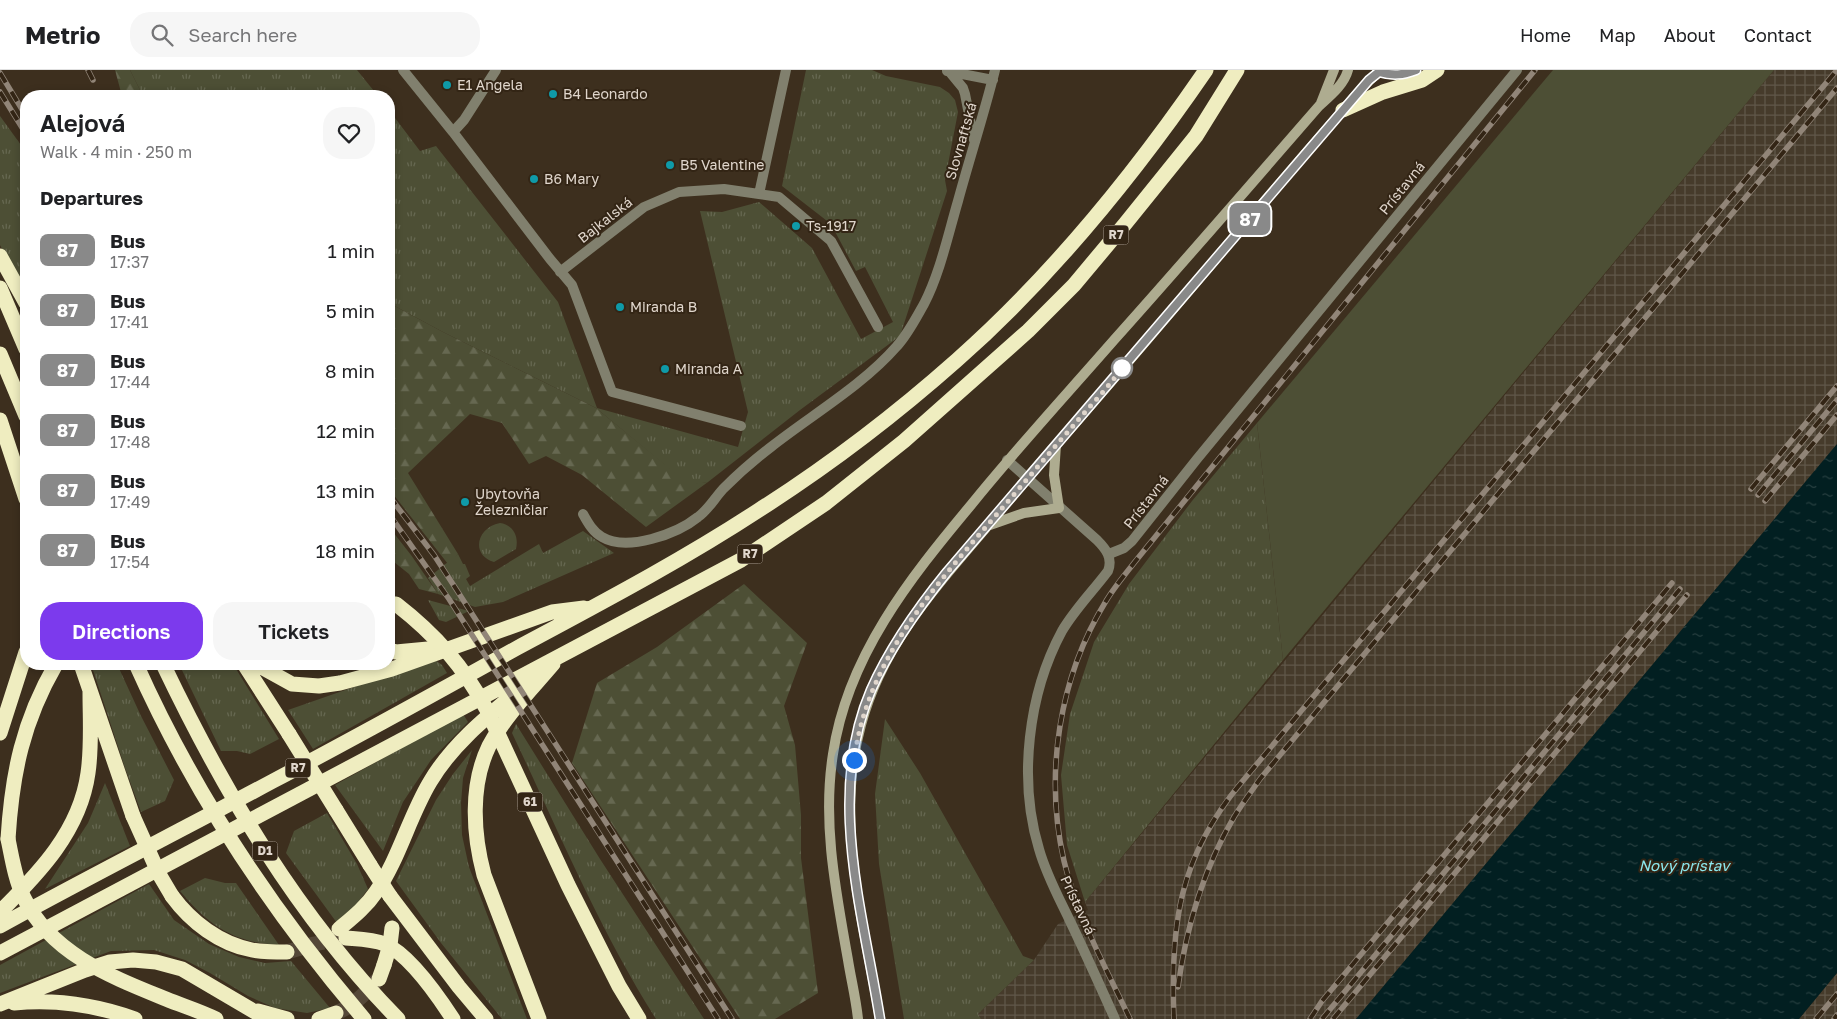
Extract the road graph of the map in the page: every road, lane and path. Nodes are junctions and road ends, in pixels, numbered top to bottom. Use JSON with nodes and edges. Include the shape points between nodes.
{"nodes":[{"id":1,"x":403,"y":70,"type":"edge"},
{"id":2,"x":496,"y":70,"type":"edge"},
{"id":3,"x":786,"y":70,"type":"edge"},
{"id":4,"x":948,"y":70,"type":"edge"},
{"id":5,"x":1206,"y":70,"type":"edge"},
{"id":6,"x":1237,"y":70,"type":"edge"},
{"id":7,"x":1334,"y":70,"type":"edge"},
{"id":8,"x":1348,"y":70,"type":"edge"},
{"id":9,"x":1379,"y":70,"type":"edge"},
{"id":10,"x":1416,"y":70,"type":"edge"},
{"id":11,"x":1437,"y":70,"type":"edge"},
{"id":12,"x":1517,"y":70,"type":"edge"},
{"id":13,"x":994,"y":75,"type":"edge"},
{"id":14,"x":1319,"y":106,"type":"junction"},
{"id":15,"x":1343,"y":110,"type":"junction"},
{"id":16,"x":454,"y":132,"type":"junction"},
{"id":17,"x":975,"y":144,"type":"junction"},
{"id":18,"x":759,"y":194,"type":"junction"},
{"id":19,"x":0,"y":256,"type":"edge"},
{"id":20,"x":560,"y":272,"type":"junction"},
{"id":21,"x":0,"y":288,"type":"edge"},
{"id":22,"x":20,"y":292,"type":"edge"},
{"id":23,"x":878,"y":327,"type":"dead end"},
{"id":24,"x":20,"y":335,"type":"edge"},
{"id":25,"x":0,"y":354,"type":"edge"},
{"id":26,"x":20,"y":402,"type":"edge"},
{"id":27,"x":0,"y":420,"type":"edge"},
{"id":28,"x":740,"y":426,"type":"dead end"},
{"id":29,"x":1056,"y":444,"type":"junction"},
{"id":30,"x":1007,"y":460,"type":"junction"},
{"id":31,"x":1026,"y":478,"type":"junction"},
{"id":32,"x":20,"y":481,"type":"edge"},
{"id":33,"x":1060,"y":508,"type":"junction"},
{"id":34,"x":583,"y":514,"type":"dead end"},
{"id":35,"x":986,"y":526,"type":"junction"},
{"id":36,"x":1109,"y":554,"type":"junction"},
{"id":37,"x":395,"y":604,"type":"edge"},
{"id":38,"x":593,"y":607,"type":"junction"},
{"id":39,"x":450,"y":647,"type":"junction"},
{"id":40,"x":395,"y":652,"type":"edge"},
{"id":41,"x":559,"y":657,"type":"junction"},
{"id":42,"x":395,"y":667,"type":"edge"},
{"id":43,"x":20,"y":670,"type":"edge"},
{"id":44,"x":52,"y":670,"type":"edge"},
{"id":45,"x":83,"y":670,"type":"edge"},
{"id":46,"x":139,"y":670,"type":"edge"},
{"id":47,"x":166,"y":670,"type":"edge"},
{"id":48,"x":248,"y":670,"type":"edge"},
{"id":49,"x":267,"y":670,"type":"edge"},
{"id":50,"x":385,"y":670,"type":"edge"},
{"id":51,"x":90,"y":692,"type":"junction"},
{"id":52,"x":0,"y":733,"type":"edge"},
{"id":53,"x":390,"y":896,"type":"junction"},
{"id":54,"x":0,"y":912,"type":"edge"},
{"id":55,"x":0,"y":926,"type":"edge"},
{"id":56,"x":287,"y":952,"type":"tunnel mouth"},
{"id":57,"x":0,"y":953,"type":"edge"},
{"id":58,"x":382,"y":972,"type":"tunnel mouth"},
{"id":59,"x":0,"y":1004,"type":"edge"},
{"id":60,"x":254,"y":1010,"type":"junction"},
{"id":61,"x":336,"y":1013,"type":"tunnel mouth"},
{"id":62,"x":135,"y":1019,"type":"edge"},
{"id":63,"x":216,"y":1019,"type":"edge"},
{"id":64,"x":268,"y":1019,"type":"edge"},
{"id":65,"x":287,"y":1019,"type":"edge"},
{"id":66,"x":319,"y":1019,"type":"edge"},
{"id":67,"x":364,"y":1019,"type":"edge"},
{"id":68,"x":398,"y":1019,"type":"edge"},
{"id":69,"x":452,"y":1019,"type":"edge"},
{"id":70,"x":486,"y":1019,"type":"edge"},
{"id":71,"x":539,"y":1019,"type":"edge"},
{"id":72,"x":639,"y":1019,"type":"edge"},
{"id":73,"x":858,"y":1019,"type":"edge"},
{"id":74,"x":880,"y":1019,"type":"edge"},
{"id":75,"x":1115,"y":1019,"type":"edge"}],
"edges":[{"from":1,"to":16,"type":"street"},
{"from":2,"to":16,"type":"street"},
{"from":3,"to":18,"type":"street"},
{"from":4,"to":13,"type":"street"},
{"from":4,"to":17,"type":"street","via":[[966,94]]},
{"from":5,"to":38,"type":"highway","number":"R7","via":[[1101,211],[1053,266],[956,361],[824,466],[760,510]]},
{"from":6,"to":41,"type":"highway","number":"R7","via":[[1196,136],[1074,285],[904,441],[826,503],[741,560]]},
{"from":7,"to":14,"type":"main road"},
{"from":8,"to":14,"type":"main road","via":[[1336,91]]},
{"from":9,"to":10,"type":"main road","via":[[1391,75]]},
{"from":9,"to":15,"type":"main road"},
{"from":11,"to":15,"type":"highway","via":[[1422,80],[1383,92]]},
{"from":12,"to":36,"type":"street","name":"Prístavná","via":[[1132,541]]},
{"from":13,"to":17,"type":"street","name":"Slovnaftská"},
{"from":14,"to":30,"type":"main road"},
{"from":15,"to":29,"type":"main road"},
{"from":16,"to":20,"type":"street"},
{"from":17,"to":34,"type":"street","name":"Slovnaftská","via":[[934,280],[898,345],[880,363],[770,447],[698,518],[678,530],[639,541],[618,542],[596,533]]},
{"from":18,"to":20,"type":"street","name":"Bajkalská","via":[[724,189],[679,192],[644,207]]},
{"from":18,"to":23,"type":"street","name":"Bajkalská","via":[[779,197],[831,241]]},
{"from":19,"to":22,"type":"highway"},
{"from":20,"to":28,"type":"street","via":[[572,286],[612,392]]},
{"from":21,"to":24,"type":"highway"},
{"from":25,"to":26,"type":"highway"},
{"from":27,"to":32,"type":"highway"},
{"from":29,"to":31,"type":"main road"},
{"from":29,"to":33,"type":"main road","via":[[1054,475]]},
{"from":30,"to":31,"type":"street"},
{"from":30,"to":73,"type":"main road","via":[[931,553],[889,613],[867,649],[842,710],[830,771],[829,828]]},
{"from":31,"to":33,"type":"street"},
{"from":31,"to":35,"type":"main road"},
{"from":33,"to":35,"type":"main road","via":[[1024,513]]},
{"from":33,"to":36,"type":"street"},
{"from":35,"to":74,"type":"main road","via":[[927,596],[894,644],[871,692],[858,734],[850,801],[851,846]]},
{"from":36,"to":75,"type":"street","name":"Prístavná","via":[[1108,570],[1084,598],[1050,656],[1033,716],[1028,764],[1034,826],[1044,863]]},
{"from":37,"to":72,"type":"highway","number":"61","bridge":true,"via":[[444,647],[474,686],[594,937]]},
{"from":38,"to":39,"type":"highway","via":[[552,612]]},
{"from":38,"to":55,"type":"highway","number":"R7"},
{"from":39,"to":40,"type":"highway"},
{"from":39,"to":42,"type":"highway"},
{"from":41,"to":57,"type":"highway","number":"R7"},
{"from":41,"to":69,"type":"highway","via":[[494,711],[445,759],[418,804],[376,891],[342,934],[386,944],[396,951],[413,967]]},
{"from":41,"to":71,"type":"highway","via":[[490,745],[477,788],[476,838],[481,866]]},
{"from":43,"to":52,"type":"highway"},
{"from":44,"to":63,"type":"highway","bridge":true,"via":[[30,719],[10,800],[8,839],[24,898],[56,940],[99,971]]},
{"from":45,"to":51,"type":"highway"},
{"from":46,"to":67,"type":"highway","number":"D1","bridge":true,"via":[[187,766],[249,870],[326,975]]},
{"from":47,"to":68,"type":"highway","number":"D1","bridge":true,"via":[[207,754],[271,860],[345,960]]},
{"from":48,"to":53,"type":"highway","bridge":true},
{"from":49,"to":50,"type":"highway","via":[[292,684],[319,686]]},
{"from":51,"to":54,"type":"highway","via":[[91,748],[82,800],[58,847],[33,879]]},
{"from":51,"to":56,"type":"highway","bridge":true,"via":[[133,816],[172,896],[187,914],[217,937],[251,950]]},
{"from":53,"to":58,"type":"highway","bridge":true,"via":[[392,928]]},
{"from":53,"to":70,"type":"highway"},
{"from":59,"to":60,"type":"highway","via":[[85,970],[110,962],[134,960],[182,969]]},
{"from":59,"to":62,"type":"highway","via":[[30,1001],[79,1004]]},
{"from":60,"to":64,"type":"highway"},
{"from":60,"to":65,"type":"highway"},
{"from":61,"to":66,"type":"highway"}]}
